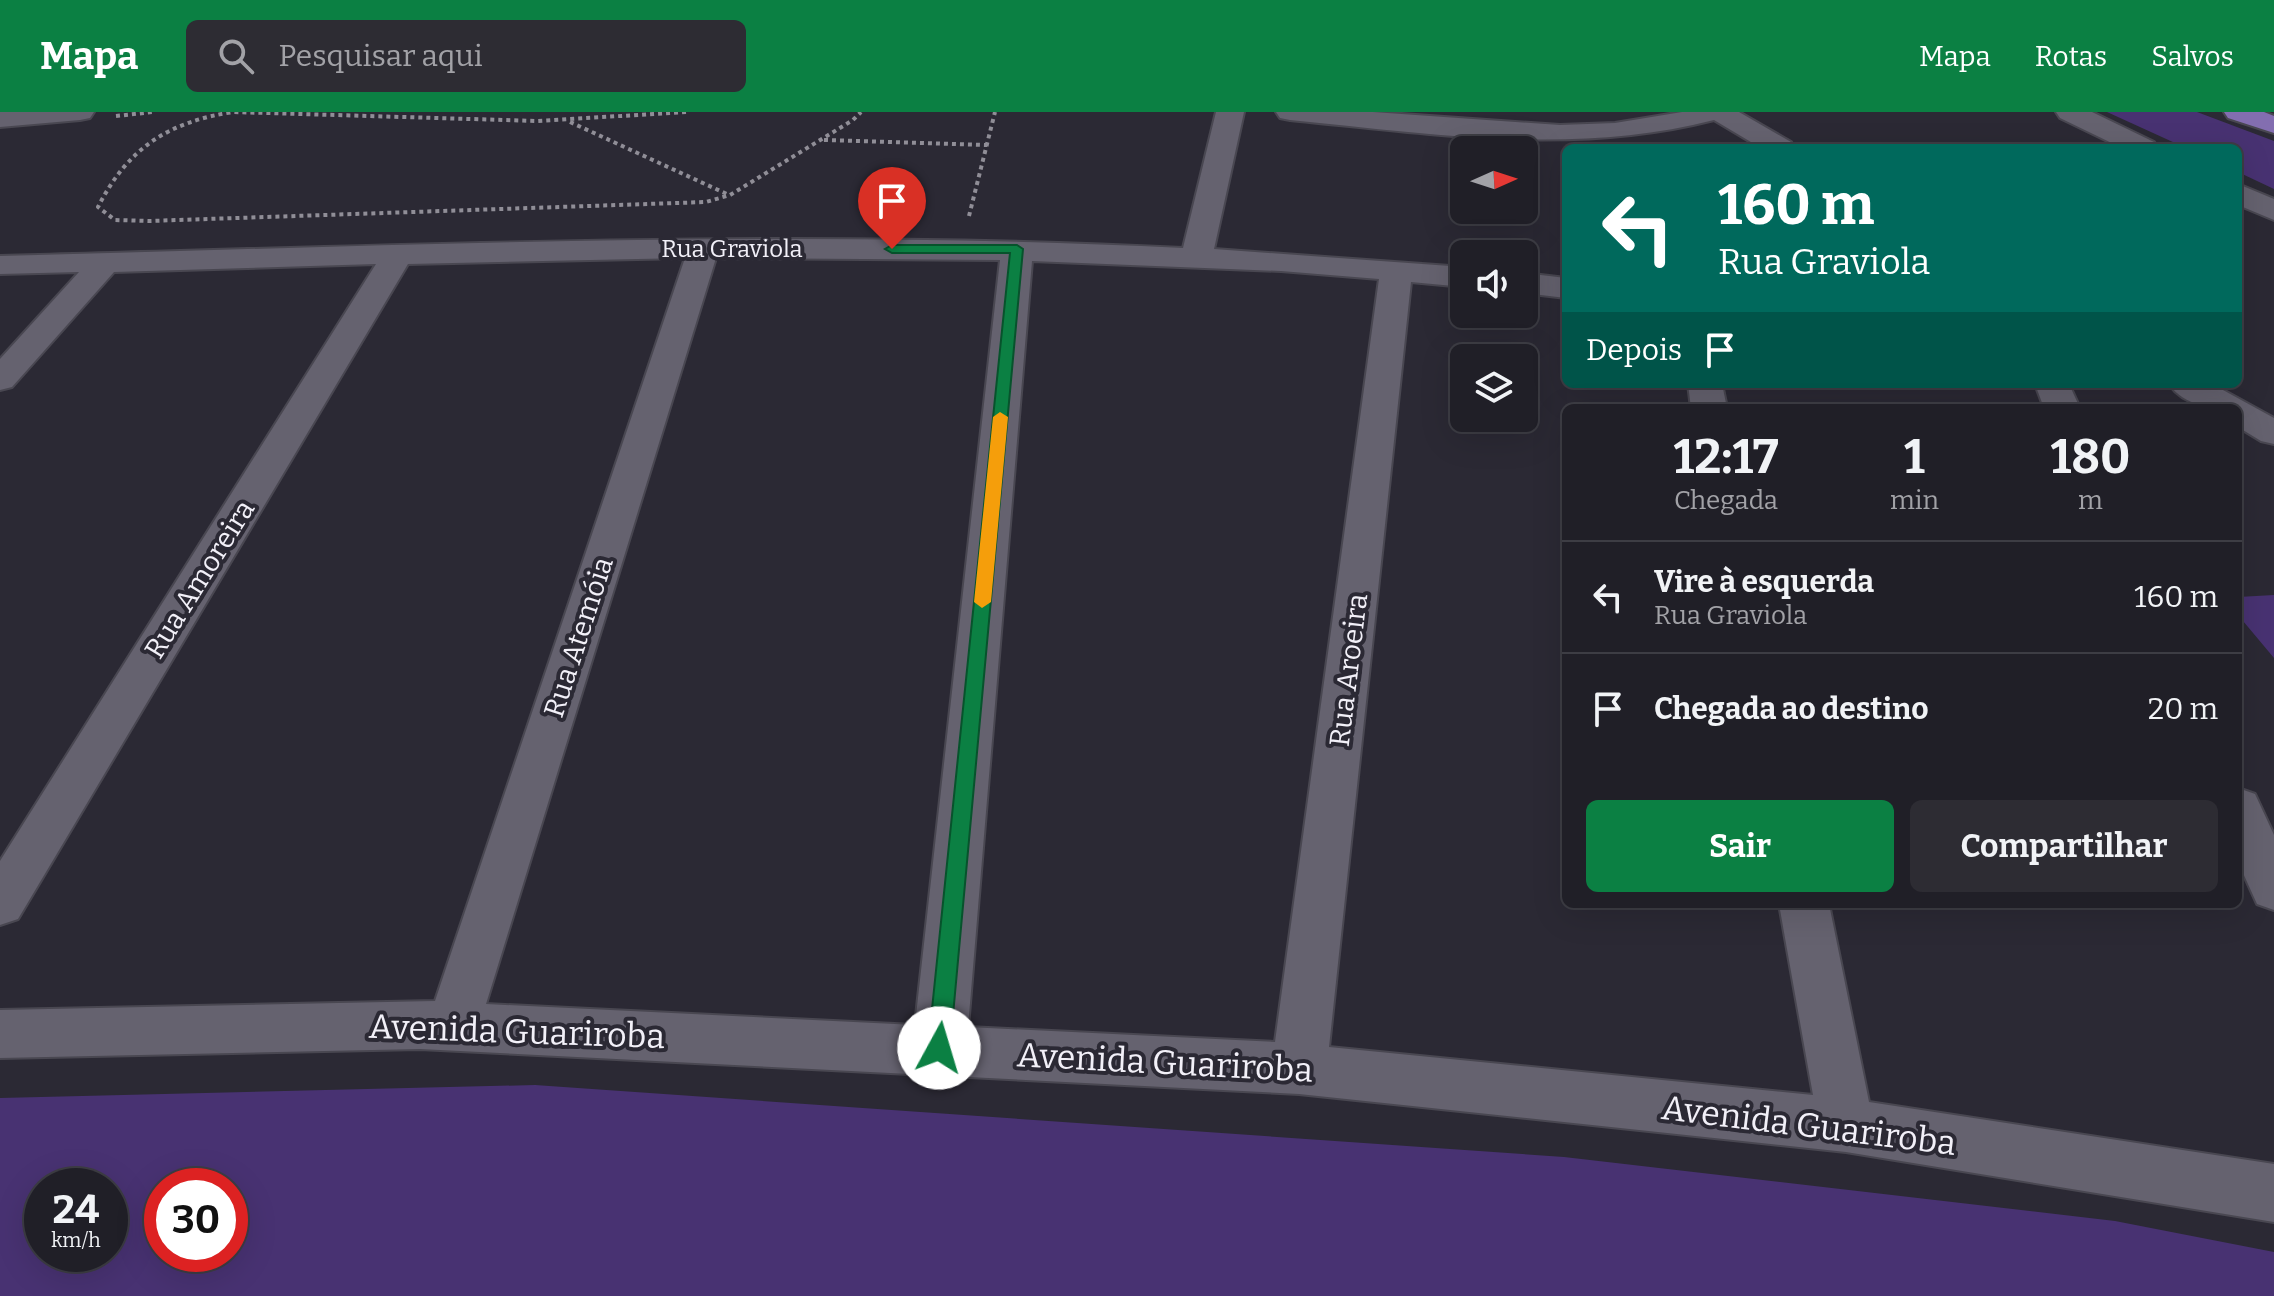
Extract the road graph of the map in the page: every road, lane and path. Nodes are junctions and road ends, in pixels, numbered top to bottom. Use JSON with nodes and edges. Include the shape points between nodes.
{"nodes":[{"id":1,"x":80,"y":112,"type":"edge"},
{"id":2,"x":224,"y":112,"type":"edge"},
{"id":3,"x":686,"y":112,"type":"edge"},
{"id":4,"x":861,"y":112,"type":"edge"},
{"id":5,"x":1230,"y":112,"type":"edge"},
{"id":6,"x":1290,"y":112,"type":"edge"},
{"id":7,"x":1717,"y":112,"type":"edge"},
{"id":8,"x":2070,"y":112,"type":"edge"},
{"id":9,"x":2238,"y":112,"type":"edge"},
{"id":10,"x":207,"y":115,"type":"junction"},
{"id":11,"x":0,"y":119,"type":"edge"},
{"id":12,"x":566,"y":120,"type":"junction"},
{"id":13,"x":2274,"y":125,"type":"edge"},
{"id":14,"x":821,"y":140,"type":"junction"},
{"id":15,"x":1774,"y":144,"type":"edge"},
{"id":16,"x":2136,"y":144,"type":"edge"},
{"id":17,"x":987,"y":145,"type":"dead end"},
{"id":18,"x":730,"y":195,"type":"junction"},
{"id":19,"x":2242,"y":195,"type":"edge"},
{"id":20,"x":2274,"y":211,"type":"edge"},
{"id":21,"x":704,"y":248,"type":"junction"},
{"id":22,"x":1017,"y":249,"type":"junction"},
{"id":23,"x":398,"y":255,"type":"junction"},
{"id":24,"x":1197,"y":255,"type":"junction"},
{"id":25,"x":105,"y":263,"type":"junction"},
{"id":26,"x":0,"y":265,"type":"edge"},
{"id":27,"x":1396,"y":270,"type":"junction"},
{"id":28,"x":1450,"y":276,"type":"edge"},
{"id":29,"x":1538,"y":285,"type":"edge"},
{"id":30,"x":1562,"y":288,"type":"edge"},
{"id":31,"x":0,"y":380,"type":"edge"},
{"id":32,"x":2242,"y":415,"type":"edge"},
{"id":33,"x":2274,"y":433,"type":"edge"},
{"id":34,"x":2242,"y":816,"type":"edge"},
{"id":35,"x":2274,"y":889,"type":"edge"},
{"id":36,"x":0,"y":904,"type":"edge"},
{"id":37,"x":1805,"y":908,"type":"edge"},
{"id":38,"x":453,"y":1026,"type":"junction"},
{"id":39,"x":0,"y":1034,"type":"edge"},
{"id":40,"x":939,"y":1048,"type":"junction"},
{"id":41,"x":1299,"y":1069,"type":"junction"},
{"id":42,"x":1846,"y":1125,"type":"junction"},
{"id":43,"x":2274,"y":1193,"type":"edge"}],
"edges":[{"from":1,"to":11,"type":"street"},
{"from":2,"to":10,"type":"path"},
{"from":3,"to":12,"type":"path"},
{"from":4,"to":14,"type":"path"},
{"from":5,"to":24,"type":"street"},
{"from":6,"to":7,"type":"street","via":[[1577,133],[1638,129]]},
{"from":7,"to":15,"type":"street"},
{"from":8,"to":16,"type":"street"},
{"from":9,"to":13,"type":"main road"},
{"from":10,"to":12,"type":"path"},
{"from":10,"to":18,"type":"path","via":[[159,133],[115,176],[98,207],[115,220],[149,221],[706,202]]},
{"from":12,"to":18,"type":"path"},
{"from":14,"to":17,"type":"path"},
{"from":14,"to":18,"type":"path"},
{"from":19,"to":20,"type":"street"},
{"from":21,"to":22,"type":"street","name":"Rua Graviola"},
{"from":21,"to":23,"type":"street","name":"Rua Graviola"},
{"from":21,"to":38,"type":"street","name":"Rua Atemóia"},
{"from":22,"to":24,"type":"street","name":"Rua Graviola"},
{"from":22,"to":40,"type":"street"},
{"from":23,"to":25,"type":"street","name":"Rua Graviola"},
{"from":23,"to":36,"type":"street","name":"Rua Amoreira"},
{"from":24,"to":27,"type":"street","name":"Rua Graviola"},
{"from":25,"to":26,"type":"street","name":"Rua Graviola"},
{"from":25,"to":31,"type":"street"},
{"from":27,"to":28,"type":"street","name":"Rua Graviola"},
{"from":27,"to":41,"type":"street","name":"Rua Aroeira"},
{"from":29,"to":30,"type":"street"},
{"from":32,"to":33,"type":"street"},
{"from":34,"to":35,"type":"street"},
{"from":37,"to":42,"type":"street"},
{"from":38,"to":39,"type":"street","name":"Avenida Guariroba"},
{"from":38,"to":40,"type":"street","name":"Avenida Guariroba"},
{"from":40,"to":41,"type":"street","name":"Avenida Guariroba"},
{"from":41,"to":42,"type":"street","name":"Avenida Guariroba"},
{"from":42,"to":43,"type":"street","name":"Avenida Guariroba"}]}
